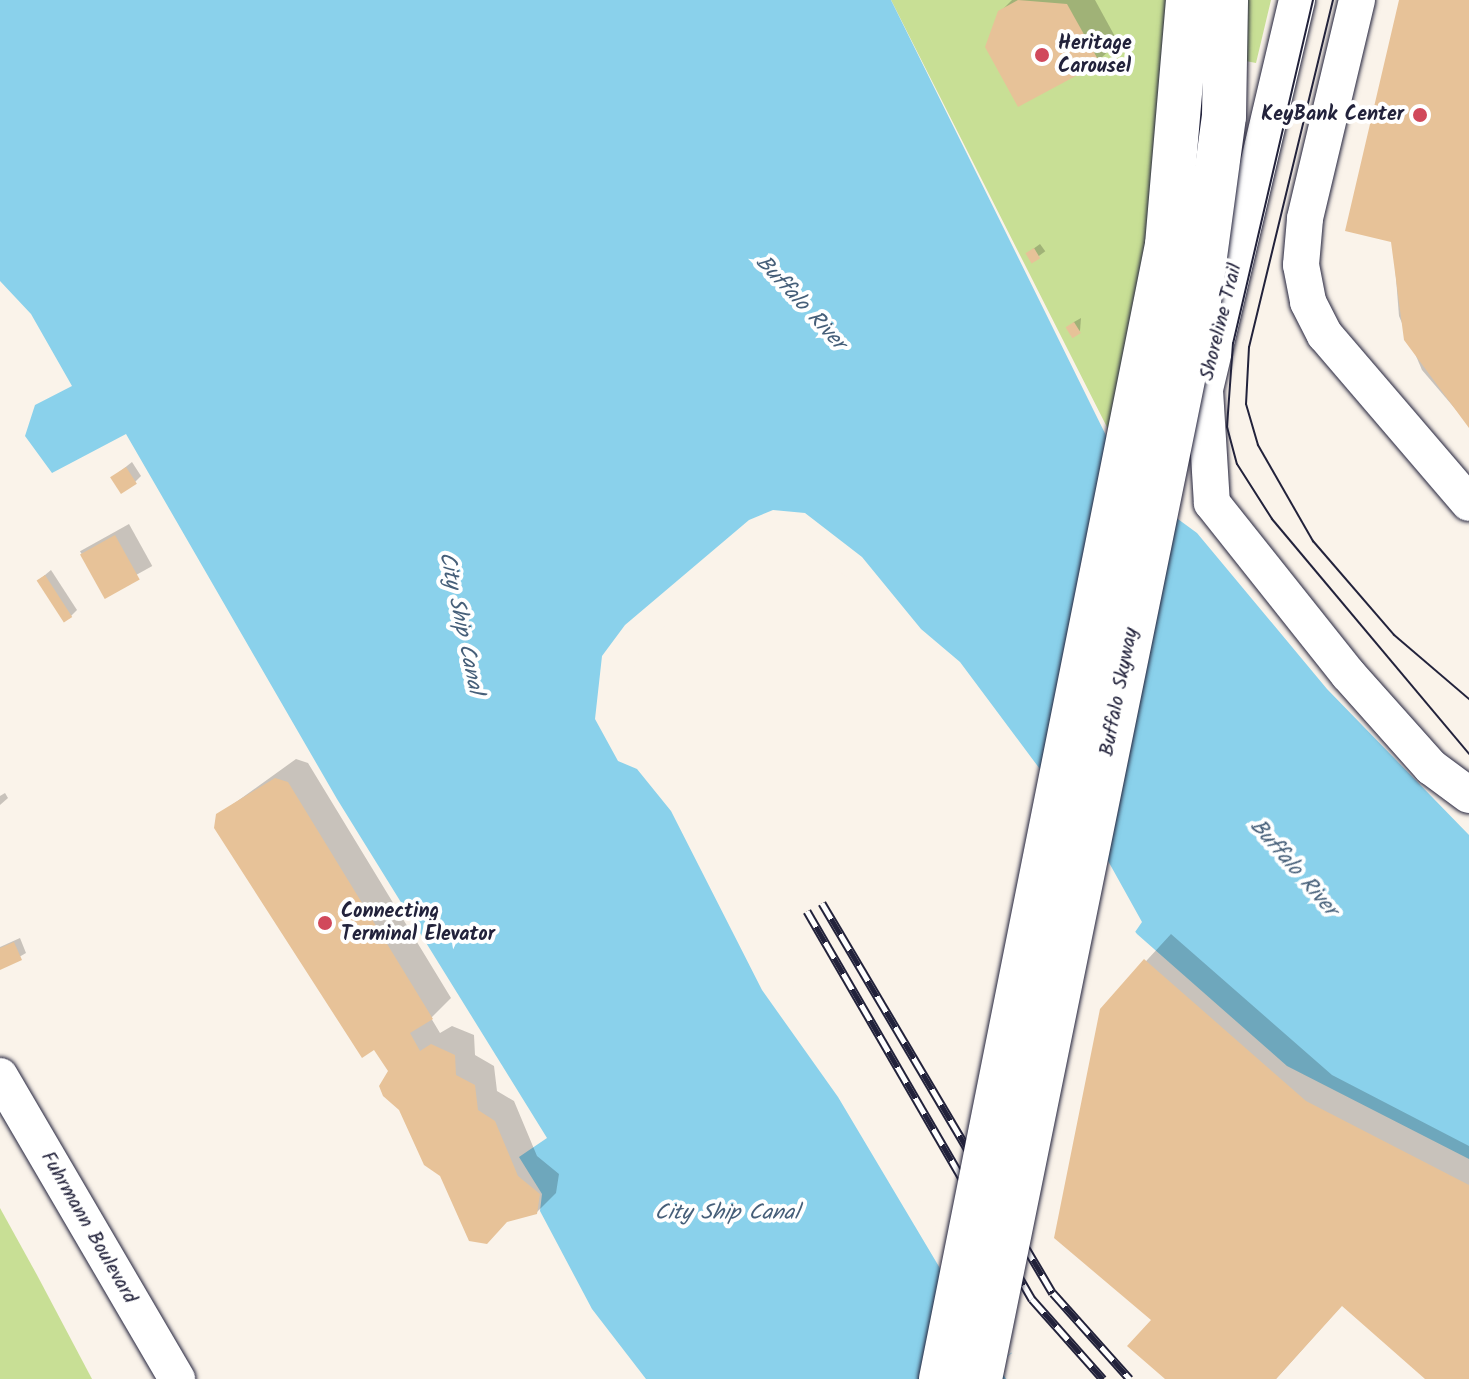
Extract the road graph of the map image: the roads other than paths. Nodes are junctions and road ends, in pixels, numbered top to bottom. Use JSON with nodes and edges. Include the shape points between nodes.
{"nodes":[{"id":1,"x":1188,"y":0,"type":"edge"},
{"id":2,"x":1226,"y":0,"type":"edge"},
{"id":3,"x":1297,"y":0,"type":"edge"},
{"id":4,"x":1357,"y":0,"type":"edge"},
{"id":5,"x":1469,"y":503,"type":"edge"},
{"id":6,"x":1469,"y":795,"type":"edge"},
{"id":7,"x":0,"y":1076,"type":"edge"},
{"id":8,"x":177,"y":1379,"type":"edge"},
{"id":9,"x":941,"y":1379,"type":"edge"},
{"id":10,"x":980,"y":1379,"type":"edge"}],
"edges":[{"from":1,"to":9,"type":"highway","name":"Buffalo Skyway","bridge":true,"via":[[1167,245]]},
{"from":2,"to":10,"type":"highway","name":"Buffalo Skyway","bridge":true,"via":[[1224,116],[1199,301]]},
{"from":3,"to":6,"type":"street","name":"Shoreline Trail","via":[[1205,390],[1212,503],[1356,683],[1431,767]]},
{"from":4,"to":5,"type":"street","via":[[1301,242],[1308,302],[1325,335]]},
{"from":7,"to":8,"type":"street","name":"Fuhrmann Boulevard"}]}
